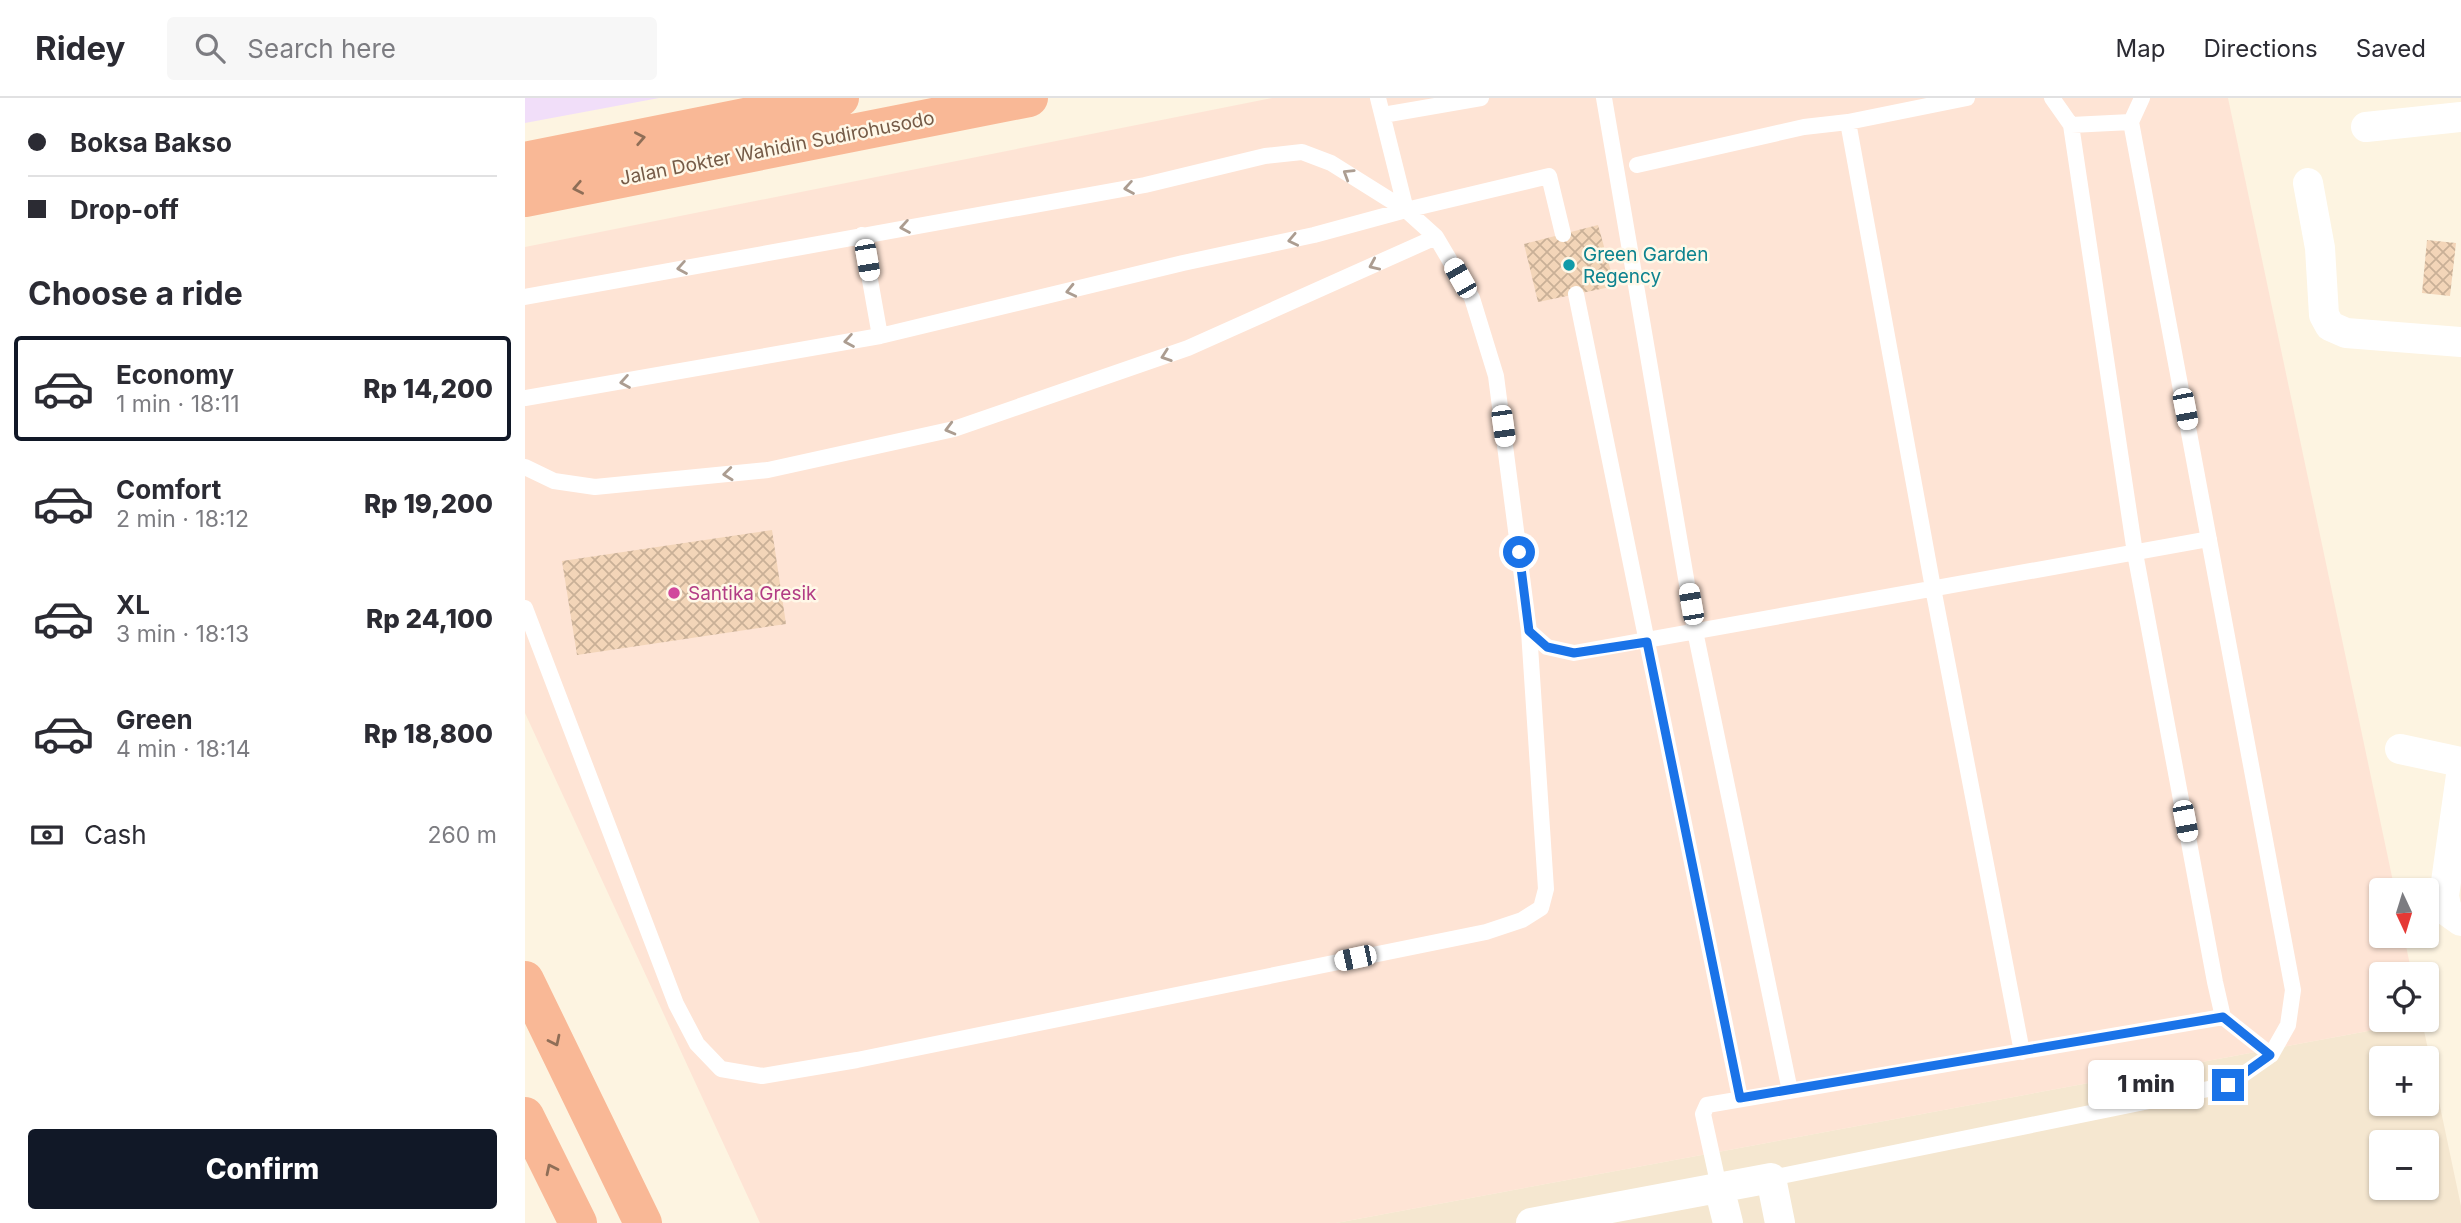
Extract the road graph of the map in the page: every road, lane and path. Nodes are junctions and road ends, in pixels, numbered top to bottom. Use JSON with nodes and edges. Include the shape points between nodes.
{"nodes":[{"id":1,"x":841,"y":98,"type":"edge"},
{"id":2,"x":1029,"y":98,"type":"edge"},
{"id":3,"x":1378,"y":98,"type":"edge"},
{"id":4,"x":1481,"y":98,"type":"edge"},
{"id":5,"x":1604,"y":98,"type":"edge"},
{"id":6,"x":1967,"y":98,"type":"edge"},
{"id":7,"x":2052,"y":98,"type":"edge"},
{"id":8,"x":2142,"y":98,"type":"edge"},
{"id":9,"x":1392,"y":108,"type":"edge"},
{"id":10,"x":2461,"y":117,"type":"edge"},
{"id":11,"x":1848,"y":122,"type":"junction"},
{"id":12,"x":2131,"y":122,"type":"junction"},
{"id":13,"x":2071,"y":125,"type":"junction"},
{"id":14,"x":2366,"y":127,"type":"dead end"},
{"id":15,"x":525,"y":161,"type":"edge"},
{"id":16,"x":1637,"y":165,"type":"dead end"},
{"id":17,"x":2308,"y":183,"type":"dead end"},
{"id":18,"x":525,"y":198,"type":"edge"},
{"id":19,"x":1406,"y":210,"type":"junction"},
{"id":20,"x":1563,"y":234,"type":"dead end"},
{"id":21,"x":862,"y":235,"type":"junction"},
{"id":22,"x":1436,"y":237,"type":"junction"},
{"id":23,"x":1576,"y":294,"type":"dead end"},
{"id":24,"x":525,"y":297,"type":"edge"},
{"id":25,"x":880,"y":336,"type":"junction"},
{"id":26,"x":2461,"y":342,"type":"edge"},
{"id":27,"x":525,"y":398,"type":"edge"},
{"id":28,"x":525,"y":467,"type":"edge"},
{"id":29,"x":2209,"y":540,"type":"junction"},
{"id":30,"x":2135,"y":553,"type":"junction"},
{"id":31,"x":1933,"y":588,"type":"junction"},
{"id":32,"x":525,"y":608,"type":"edge"},
{"id":33,"x":1529,"y":631,"type":"junction"},
{"id":34,"x":1695,"y":631,"type":"junction"},
{"id":35,"x":1647,"y":642,"type":"junction"},
{"id":36,"x":2400,"y":749,"type":"dead end"},
{"id":37,"x":2461,"y":762,"type":"edge"},
{"id":38,"x":2461,"y":775,"type":"edge"},
{"id":39,"x":2461,"y":921,"type":"edge"},
{"id":40,"x":525,"y":980,"type":"edge"},
{"id":41,"x":2223,"y":1017,"type":"junction"},
{"id":42,"x":2022,"y":1052,"type":"junction"},
{"id":43,"x":2270,"y":1055,"type":"junction"},
{"id":44,"x":1790,"y":1091,"type":"junction"},
{"id":45,"x":1740,"y":1098,"type":"junction"},
{"id":46,"x":525,"y":1116,"type":"edge"},
{"id":47,"x":1771,"y":1178,"type":"junction"},
{"id":48,"x":1719,"y":1187,"type":"junction"},
{"id":49,"x":578,"y":1223,"type":"edge"},
{"id":50,"x":643,"y":1223,"type":"edge"},
{"id":51,"x":1531,"y":1223,"type":"edge"},
{"id":52,"x":1727,"y":1223,"type":"edge"},
{"id":53,"x":1780,"y":1223,"type":"edge"}],
"edges":[{"from":15,"to":1,"type":"highway","name":"Jalan Dokter Wahidin Sudirohusodo","one_way":true},
{"from":2,"to":18,"type":"highway","name":"Jalan Dokter Wahidin Sudirohusodo","one_way":true},
{"from":3,"to":9,"type":"lane"},
{"from":4,"to":9,"type":"lane"},
{"from":5,"to":34,"type":"lane"},
{"from":6,"to":11,"type":"lane"},
{"from":7,"to":13,"type":"lane"},
{"from":8,"to":12,"type":"lane"},
{"from":9,"to":19,"type":"lane"},
{"from":10,"to":14,"type":"street"},
{"from":11,"to":16,"type":"lane","via":[[1804,127]]},
{"from":11,"to":31,"type":"lane"},
{"from":12,"to":13,"type":"lane"},
{"from":12,"to":29,"type":"lane"},
{"from":13,"to":30,"type":"lane"},
{"from":17,"to":26,"type":"street","via":[[2320,248],[2324,315],[2330,326],[2346,333]]},
{"from":19,"to":20,"type":"lane","via":[[1549,176]]},
{"from":19,"to":21,"type":"lane","one_way":true,"via":[[1331,163],[1303,152]]},
{"from":19,"to":22,"type":"lane"},
{"from":19,"to":25,"type":"lane","one_way":true},
{"from":21,"to":24,"type":"lane","one_way":true},
{"from":21,"to":25,"type":"lane"},
{"from":22,"to":28,"type":"lane","one_way":true,"via":[[1188,348],[954,429],[768,470],[595,487],[554,481]]},
{"from":22,"to":33,"type":"lane","via":[[1472,298],[1496,376]]},
{"from":23,"to":35,"type":"lane"},
{"from":25,"to":27,"type":"lane","one_way":true},
{"from":29,"to":30,"type":"lane"},
{"from":29,"to":43,"type":"lane","via":[[2293,990],[2288,1025]]},
{"from":30,"to":31,"type":"lane"},
{"from":30,"to":41,"type":"lane"},
{"from":31,"to":34,"type":"lane"},
{"from":31,"to":42,"type":"lane"},
{"from":32,"to":33,"type":"lane","via":[[676,1003],[697,1044],[721,1069],[762,1076],[1486,932],[1522,920],[1541,908],[1546,890]]},
{"from":33,"to":35,"type":"lane","via":[[1547,647],[1574,653]]},
{"from":34,"to":35,"type":"lane"},
{"from":34,"to":44,"type":"lane"},
{"from":35,"to":45,"type":"lane"},
{"from":36,"to":37,"type":"street"},
{"from":38,"to":39,"type":"street","via":[[2444,896],[2447,911]]},
{"from":40,"to":50,"type":"highway","one_way":true},
{"from":41,"to":42,"type":"lane"},
{"from":41,"to":43,"type":"lane"},
{"from":42,"to":44,"type":"lane"},
{"from":43,"to":47,"type":"lane","via":[[2228,1085]]},
{"from":44,"to":45,"type":"lane"},
{"from":45,"to":48,"type":"lane","via":[[1707,1105],[1704,1110]]},
{"from":49,"to":46,"type":"highway","one_way":true},
{"from":47,"to":48,"type":"street"},
{"from":47,"to":53,"type":"street"},
{"from":48,"to":51,"type":"street"},
{"from":48,"to":52,"type":"street"}]}
